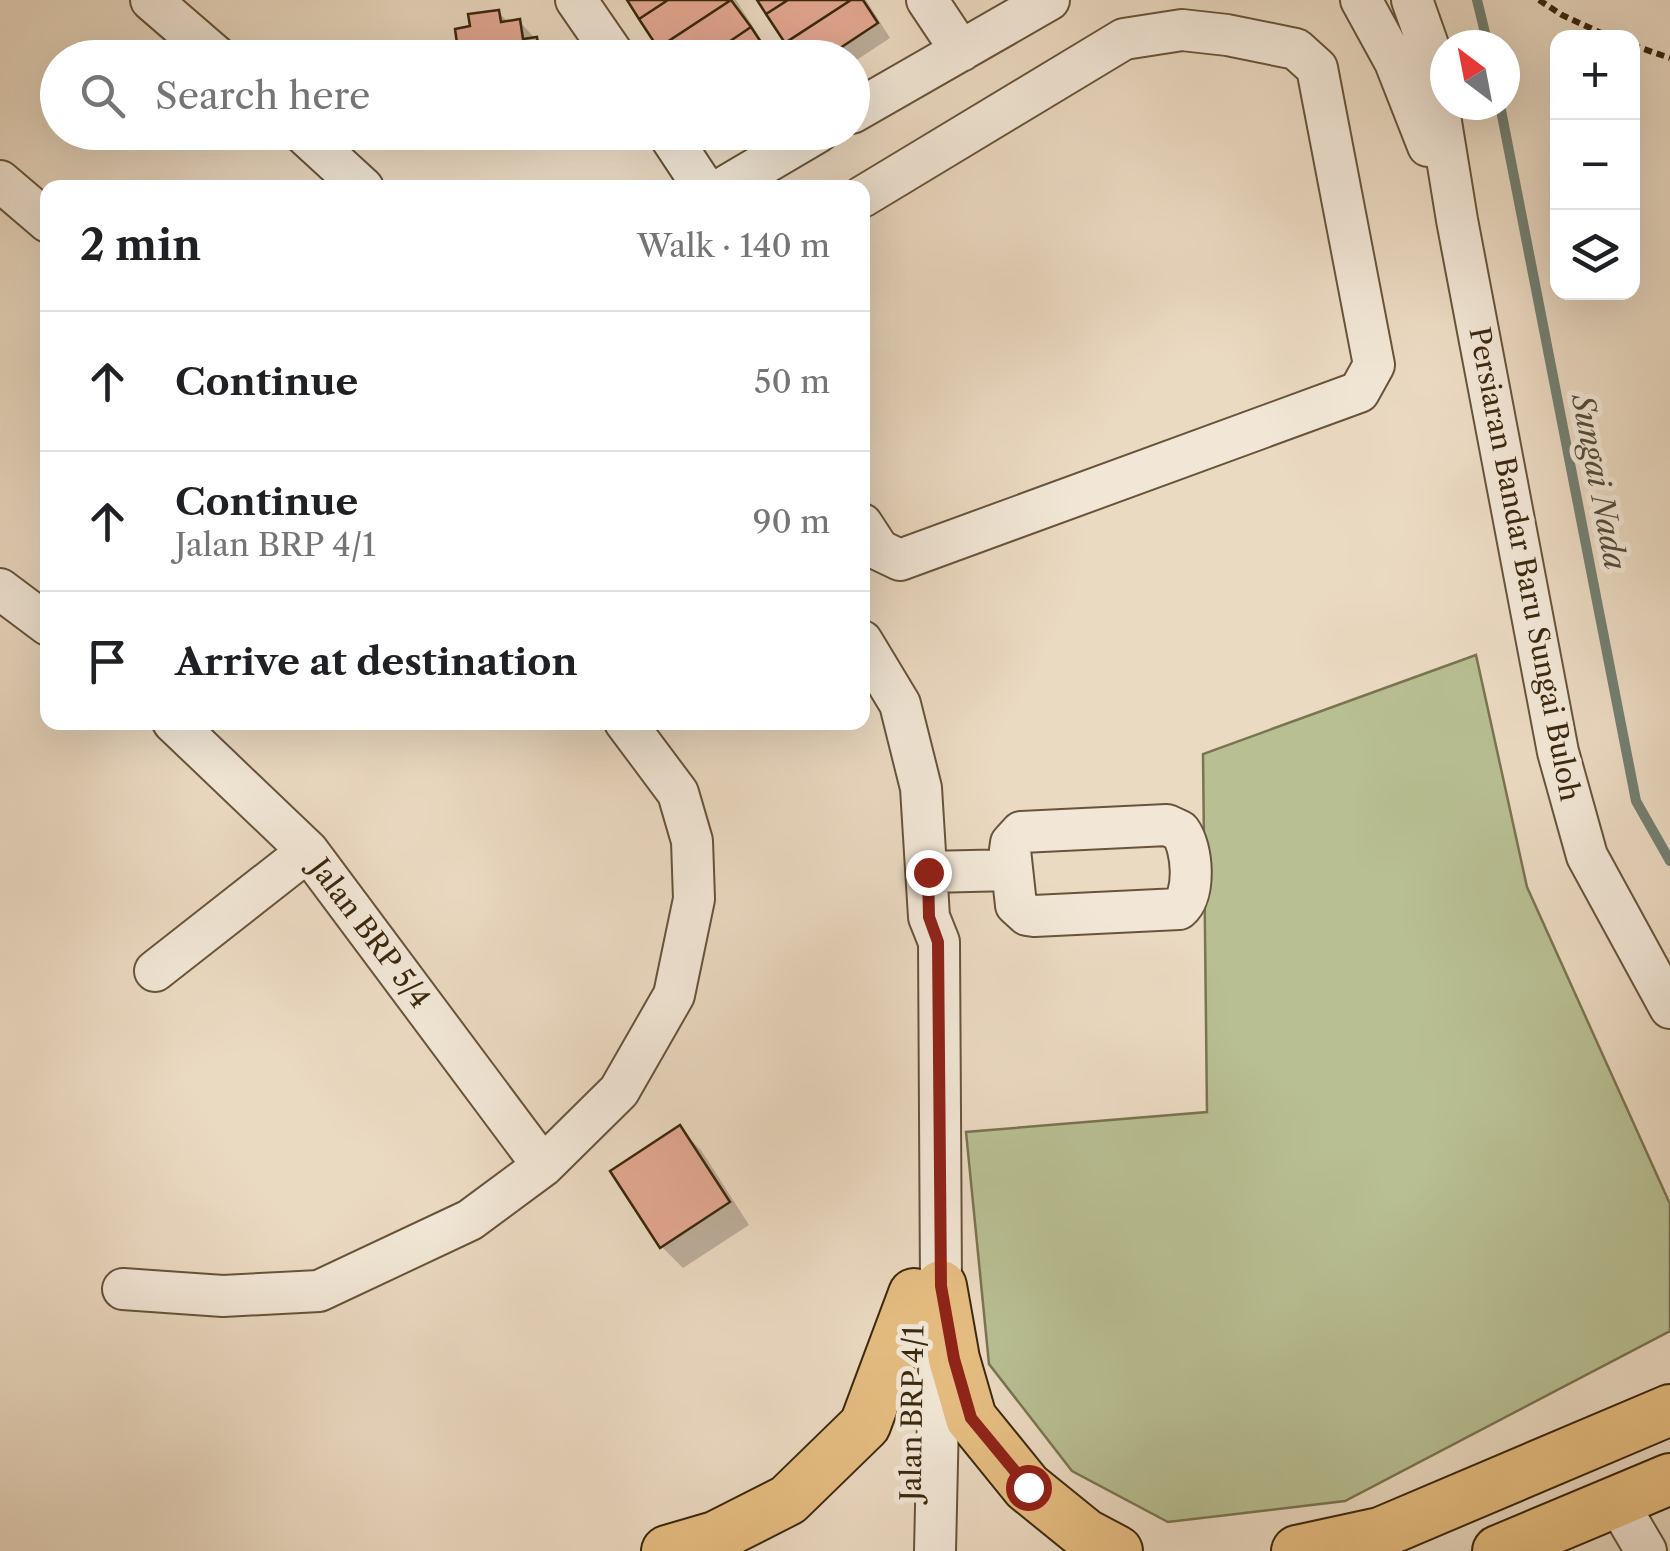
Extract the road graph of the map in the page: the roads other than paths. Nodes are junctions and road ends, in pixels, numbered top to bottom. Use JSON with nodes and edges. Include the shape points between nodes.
{"nodes":[{"id":1,"x":151,"y":0,"type":"edge"},
{"id":2,"x":576,"y":0,"type":"edge"},
{"id":3,"x":927,"y":0,"type":"edge"},
{"id":4,"x":1048,"y":0,"type":"edge"},
{"id":5,"x":1362,"y":0,"type":"edge"},
{"id":6,"x":1412,"y":0,"type":"edge"},
{"id":7,"x":197,"y":40,"type":"edge"},
{"id":8,"x":604,"y":40,"type":"edge"},
{"id":9,"x":960,"y":50,"type":"junction"},
{"id":10,"x":870,"y":102,"type":"edge"},
{"id":11,"x":322,"y":150,"type":"edge"},
{"id":12,"x":679,"y":150,"type":"edge"},
{"id":13,"x":787,"y":150,"type":"edge"},
{"id":14,"x":354,"y":180,"type":"edge"},
{"id":15,"x":699,"y":180,"type":"edge"},
{"id":16,"x":737,"y":180,"type":"edge"},
{"id":17,"x":0,"y":181,"type":"edge"},
{"id":18,"x":870,"y":192,"type":"edge"},
{"id":19,"x":40,"y":215,"type":"edge"},
{"id":20,"x":1457,"y":220,"type":"junction"},
{"id":21,"x":870,"y":536,"type":"edge"},
{"id":22,"x":0,"y":589,"type":"edge"},
{"id":23,"x":40,"y":619,"type":"edge"},
{"id":24,"x":870,"y":655,"type":"edge"},
{"id":25,"x":181,"y":730,"type":"edge"},
{"id":26,"x":632,"y":730,"type":"edge"},
{"id":27,"x":308,"y":850,"type":"junction"},
{"id":28,"x":1012,"y":870,"type":"dead end"},
{"id":29,"x":928,"y":872,"type":"junction"},
{"id":30,"x":156,"y":972,"type":"dead end"},
{"id":31,"x":1670,"y":1008,"type":"edge"},
{"id":32,"x":542,"y":1166,"type":"junction"},
{"id":33,"x":122,"y":1289,"type":"dead end"},
{"id":34,"x":928,"y":1290,"type":"junction"},
{"id":35,"x":1670,"y":1410,"type":"edge"},
{"id":36,"x":1670,"y":1479,"type":"edge"},
{"id":37,"x":1616,"y":1500,"type":"junction"},
{"id":38,"x":667,"y":1551,"type":"edge"},
{"id":39,"x":909,"y":1551,"type":"edge"},
{"id":40,"x":935,"y":1551,"type":"edge"},
{"id":41,"x":1116,"y":1551,"type":"edge"},
{"id":42,"x":1297,"y":1551,"type":"edge"},
{"id":43,"x":1498,"y":1551,"type":"edge"},
{"id":44,"x":1646,"y":1551,"type":"edge"}],
"edges":[{"from":1,"to":7,"type":"street"},
{"from":2,"to":8,"type":"street"},
{"from":3,"to":9,"type":"street"},
{"from":4,"to":9,"type":"street"},
{"from":5,"to":20,"type":"street","via":[[1395,62]]},
{"from":6,"to":20,"type":"street","via":[[1429,48]]},
{"from":9,"to":10,"type":"street"},
{"from":11,"to":14,"type":"street"},
{"from":12,"to":15,"type":"street"},
{"from":13,"to":16,"type":"street"},
{"from":17,"to":19,"type":"street"},
{"from":18,"to":21,"type":"street","via":[[1124,38],[1182,30],[1296,49],[1317,68],[1374,365],[1359,392],[900,560],[879,550]]},
{"from":20,"to":31,"type":"street","name":"Persiaran Bandar Baru Sungai Buloh","via":[[1558,752],[1587,856]]},
{"from":22,"to":23,"type":"street"},
{"from":24,"to":29,"type":"street","name":"Jalan BRP 4/1","via":[[900,704],[921,788]]},
{"from":25,"to":27,"type":"street","name":"Jalan BRP 5/4"},
{"from":26,"to":32,"type":"street","via":[[678,793],[692,841],[694,899],[674,995],[656,1027],[619,1091]]},
{"from":27,"to":30,"type":"street"},
{"from":27,"to":32,"type":"street","name":"Jalan BRP 5/4"},
{"from":28,"to":29,"type":"street"},
{"from":29,"to":34,"type":"street","name":"Jalan BRP 4/1","via":[[929,917],[917,944]]},
{"from":32,"to":33,"type":"street","via":[[470,1220],[319,1291],[223,1296]]},
{"from":34,"to":38,"type":"main road","via":[[865,1425],[788,1500],[715,1537]]},
{"from":34,"to":39,"type":"street","name":"Jalan BRP 4/1"},
{"from":34,"to":40,"type":"street","name":"Jalan BRP 4/1"},
{"from":34,"to":41,"type":"main road","via":[[971,1418],[1028,1487],[1084,1534]]},
{"from":35,"to":42,"type":"main road","via":[[1380,1533]]},
{"from":36,"to":37,"type":"main road"},
{"from":37,"to":43,"type":"main road"},
{"from":37,"to":44,"type":"street"}]}
